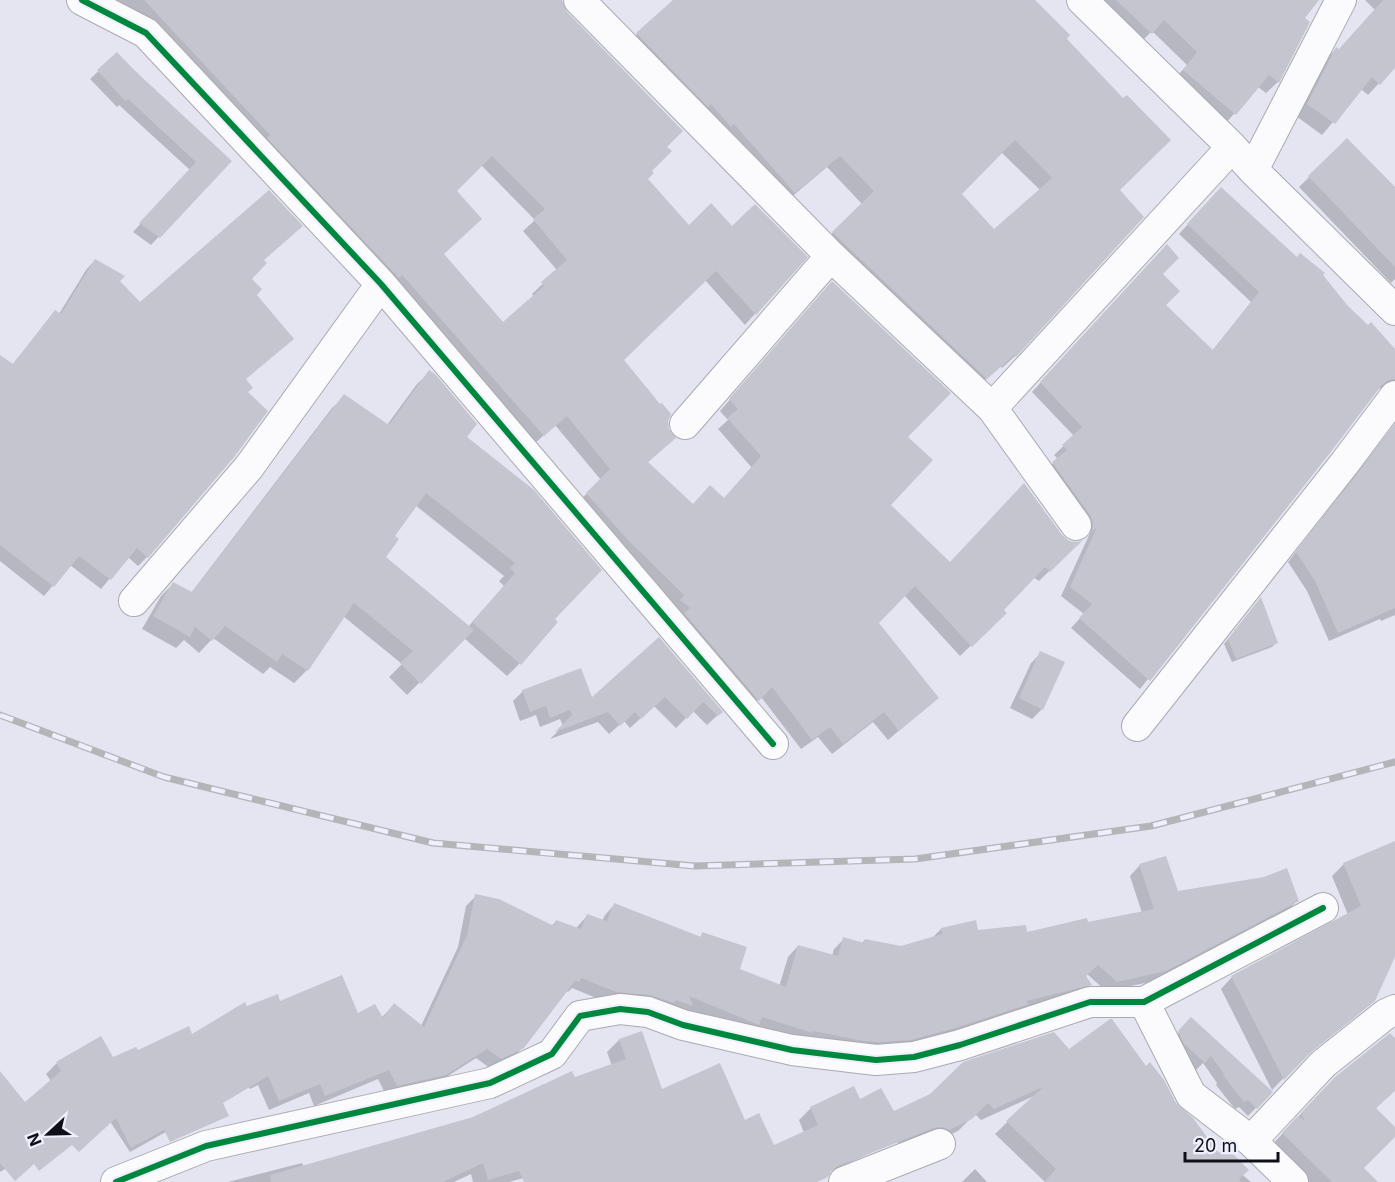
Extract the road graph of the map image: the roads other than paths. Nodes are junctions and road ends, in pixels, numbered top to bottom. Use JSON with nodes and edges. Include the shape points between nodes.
{"nodes":[{"id":1,"x":82,"y":0,"type":"edge"},
{"id":2,"x":579,"y":0,"type":"edge"},
{"id":3,"x":1082,"y":0,"type":"edge"},
{"id":4,"x":1341,"y":0,"type":"edge"},
{"id":5,"x":1232,"y":147,"type":"junction"},
{"id":6,"x":1253,"y":170,"type":"junction"},
{"id":7,"x":831,"y":256,"type":"junction"},
{"id":8,"x":381,"y":284,"type":"junction"},
{"id":9,"x":1395,"y":310,"type":"edge"},
{"id":10,"x":1395,"y":396,"type":"edge"},
{"id":11,"x":992,"y":408,"type":"junction"},
{"id":12,"x":685,"y":424,"type":"dead end"},
{"id":13,"x":1077,"y":525,"type":"dead end"},
{"id":14,"x":134,"y":601,"type":"dead end"},
{"id":15,"x":1137,"y":726,"type":"dead end"},
{"id":16,"x":773,"y":744,"type":"dead end"},
{"id":17,"x":1323,"y":908,"type":"dead end"},
{"id":18,"x":1144,"y":1002,"type":"junction"},
{"id":19,"x":1395,"y":1010,"type":"edge"},
{"id":20,"x":1251,"y":1141,"type":"junction"},
{"id":21,"x":940,"y":1144,"type":"dead end"},
{"id":22,"x":116,"y":1182,"type":"edge"},
{"id":23,"x":844,"y":1182,"type":"edge"},
{"id":24,"x":1293,"y":1182,"type":"edge"}],
"edges":[{"from":1,"to":8,"type":"street","via":[[146,33]]},
{"from":2,"to":7,"type":"street"},
{"from":3,"to":5,"type":"street"},
{"from":4,"to":6,"type":"street"},
{"from":5,"to":6,"type":"street"},
{"from":5,"to":11,"type":"street"},
{"from":6,"to":9,"type":"street"},
{"from":7,"to":11,"type":"street"},
{"from":7,"to":12,"type":"street"},
{"from":8,"to":14,"type":"street","via":[[249,467]]},
{"from":8,"to":16,"type":"street"},
{"from":10,"to":15,"type":"street"},
{"from":11,"to":13,"type":"street"},
{"from":17,"to":18,"type":"street"},
{"from":18,"to":20,"type":"street","via":[[1191,1095]]},
{"from":18,"to":22,"type":"street","via":[[1090,1002],[960,1045],[914,1057],[876,1060],[792,1050],[620,1008],[580,1016],[552,1054],[490,1083],[206,1146]]},
{"from":19,"to":20,"type":"street","via":[[1323,1064]]},
{"from":20,"to":24,"type":"street"},
{"from":21,"to":23,"type":"street"}]}
